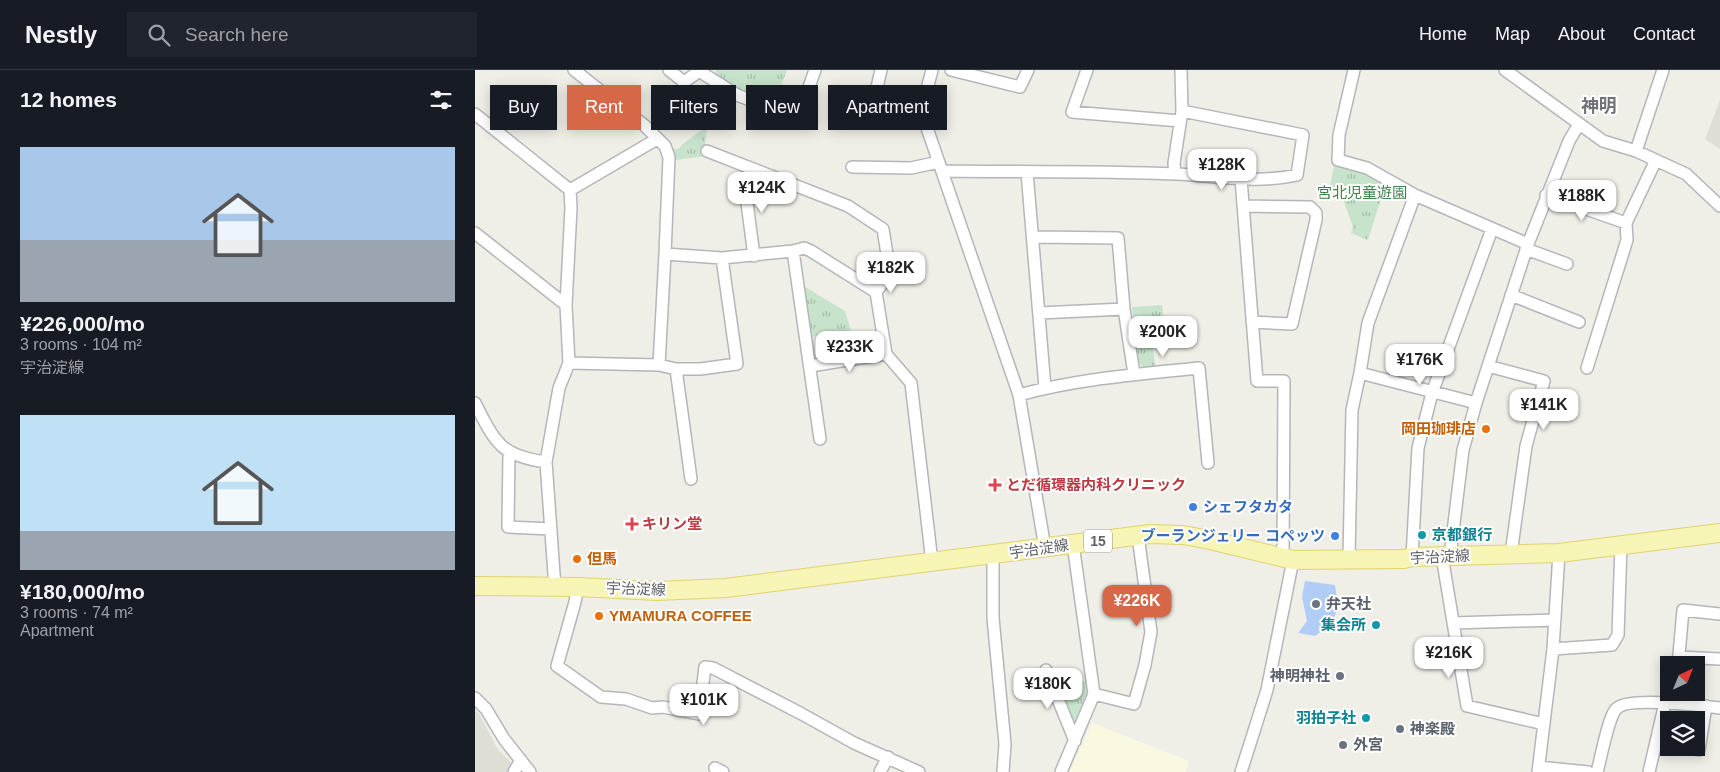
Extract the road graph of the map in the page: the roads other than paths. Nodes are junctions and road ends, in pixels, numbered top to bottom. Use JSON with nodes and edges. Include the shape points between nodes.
{"nodes":[{"id":1,"x":574,"y":70,"type":"edge"},
{"id":2,"x":669,"y":70,"type":"edge"},
{"id":3,"x":815,"y":70,"type":"edge"},
{"id":4,"x":881,"y":70,"type":"edge"},
{"id":5,"x":932,"y":70,"type":"edge"},
{"id":6,"x":951,"y":70,"type":"edge"},
{"id":7,"x":1028,"y":70,"type":"edge"},
{"id":8,"x":1087,"y":70,"type":"edge"},
{"id":9,"x":1181,"y":70,"type":"edge"},
{"id":10,"x":1354,"y":70,"type":"edge"},
{"id":11,"x":1505,"y":70,"type":"edge"},
{"id":12,"x":1663,"y":70,"type":"edge"},
{"id":13,"x":700,"y":71,"type":"edge"},
{"id":14,"x":878,"y":85,"type":"edge"},
{"id":15,"x":475,"y":114,"type":"edge"},
{"id":16,"x":1181,"y":116,"type":"junction"},
{"id":17,"x":1579,"y":124,"type":"junction"},
{"id":18,"x":657,"y":139,"type":"junction"},
{"id":19,"x":707,"y":151,"type":"dead end"},
{"id":20,"x":1636,"y":151,"type":"junction"},
{"id":21,"x":1656,"y":160,"type":"junction"},
{"id":22,"x":852,"y":167,"type":"dead end"},
{"id":23,"x":941,"y":167,"type":"junction"},
{"id":24,"x":751,"y":168,"type":"junction"},
{"id":25,"x":1027,"y":172,"type":"junction"},
{"id":26,"x":1175,"y":174,"type":"junction"},
{"id":27,"x":1241,"y":179,"type":"junction"},
{"id":28,"x":570,"y":190,"type":"junction"},
{"id":29,"x":1415,"y":195,"type":"junction"},
{"id":30,"x":1547,"y":195,"type":"junction"},
{"id":31,"x":1243,"y":206,"type":"junction"},
{"id":32,"x":1720,"y":206,"type":"edge"},
{"id":33,"x":1627,"y":224,"type":"junction"},
{"id":34,"x":1492,"y":229,"type":"junction"},
{"id":35,"x":475,"y":232,"type":"edge"},
{"id":36,"x":1034,"y":237,"type":"junction"},
{"id":37,"x":1527,"y":247,"type":"junction"},
{"id":38,"x":793,"y":251,"type":"junction"},
{"id":39,"x":665,"y":254,"type":"junction"},
{"id":40,"x":754,"y":256,"type":"junction"},
{"id":41,"x":722,"y":258,"type":"junction"},
{"id":42,"x":1567,"y":264,"type":"dead end"},
{"id":43,"x":876,"y":292,"type":"junction"},
{"id":44,"x":1511,"y":295,"type":"junction"},
{"id":45,"x":565,"y":306,"type":"junction"},
{"id":46,"x":1124,"y":308,"type":"junction"},
{"id":47,"x":1039,"y":313,"type":"junction"},
{"id":48,"x":1252,"y":322,"type":"junction"},
{"id":49,"x":1579,"y":322,"type":"dead end"},
{"id":50,"x":886,"y":354,"type":"junction"},
{"id":51,"x":569,"y":363,"type":"junction"},
{"id":52,"x":659,"y":365,"type":"junction"},
{"id":53,"x":811,"y":366,"type":"junction"},
{"id":54,"x":1488,"y":366,"type":"junction"},
{"id":55,"x":1587,"y":368,"type":"dead end"},
{"id":56,"x":676,"y":369,"type":"junction"},
{"id":57,"x":1361,"y":373,"type":"junction"},
{"id":58,"x":1134,"y":374,"type":"junction"},
{"id":59,"x":1045,"y":388,"type":"junction"},
{"id":60,"x":1432,"y":393,"type":"junction"},
{"id":61,"x":1019,"y":395,"type":"junction"},
{"id":62,"x":475,"y":403,"type":"edge"},
{"id":63,"x":1476,"y":404,"type":"junction"},
{"id":64,"x":820,"y":439,"type":"dead end"},
{"id":65,"x":509,"y":453,"type":"junction"},
{"id":66,"x":546,"y":462,"type":"junction"},
{"id":67,"x":1208,"y":462,"type":"dead end"},
{"id":68,"x":691,"y":479,"type":"dead end"},
{"id":69,"x":551,"y":529,"type":"junction"},
{"id":70,"x":1720,"y":533,"type":"edge"},
{"id":71,"x":1138,"y":536,"type":"junction"},
{"id":72,"x":1073,"y":544,"type":"junction"},
{"id":73,"x":1621,"y":545,"type":"junction"},
{"id":74,"x":1045,"y":548,"type":"junction"},
{"id":75,"x":1559,"y":553,"type":"junction"},
{"id":76,"x":1511,"y":554,"type":"junction"},
{"id":77,"x":993,"y":555,"type":"junction"},
{"id":78,"x":1446,"y":556,"type":"junction"},
{"id":79,"x":1412,"y":557,"type":"junction"},
{"id":80,"x":1288,"y":558,"type":"junction"},
{"id":81,"x":1349,"y":558,"type":"junction"},
{"id":82,"x":932,"y":562,"type":"junction"},
{"id":83,"x":475,"y":586,"type":"edge"},
{"id":84,"x":578,"y":587,"type":"junction"},
{"id":85,"x":555,"y":588,"type":"junction"},
{"id":86,"x":1720,"y":614,"type":"edge"},
{"id":87,"x":1555,"y":620,"type":"junction"},
{"id":88,"x":1453,"y":623,"type":"junction"},
{"id":89,"x":1553,"y":649,"type":"junction"},
{"id":90,"x":1678,"y":656,"type":"edge"},
{"id":91,"x":1720,"y":659,"type":"edge"},
{"id":92,"x":1705,"y":660,"type":"edge"},
{"id":93,"x":1047,"y":670,"type":"dead end"},
{"id":94,"x":1094,"y":694,"type":"junction"},
{"id":95,"x":475,"y":698,"type":"edge"},
{"id":96,"x":1660,"y":701,"type":"edge"},
{"id":97,"x":1672,"y":701,"type":"edge"},
{"id":98,"x":1678,"y":701,"type":"edge"},
{"id":99,"x":1706,"y":706,"type":"junction"},
{"id":100,"x":1720,"y":708,"type":"edge"},
{"id":101,"x":1705,"y":712,"type":"edge"},
{"id":102,"x":1544,"y":724,"type":"junction"},
{"id":103,"x":1075,"y":741,"type":"junction"},
{"id":104,"x":1656,"y":741,"type":"junction"},
{"id":105,"x":1660,"y":742,"type":"edge"},
{"id":106,"x":888,"y":758,"type":"junction"},
{"id":107,"x":521,"y":760,"type":"junction"},
{"id":108,"x":1538,"y":769,"type":"edge"},
{"id":109,"x":514,"y":772,"type":"edge"},
{"id":110,"x":530,"y":772,"type":"edge"},
{"id":111,"x":880,"y":772,"type":"edge"},
{"id":112,"x":919,"y":772,"type":"edge"},
{"id":113,"x":1003,"y":772,"type":"edge"},
{"id":114,"x":1061,"y":772,"type":"edge"},
{"id":115,"x":1241,"y":772,"type":"edge"},
{"id":116,"x":1588,"y":772,"type":"edge"},
{"id":117,"x":1597,"y":772,"type":"edge"},
{"id":118,"x":1649,"y":772,"type":"edge"}],
"edges":[{"from":1,"to":18,"type":"street"},
{"from":2,"to":13,"type":"street","via":[[685,82]]},
{"from":3,"to":13,"type":"street","via":[[798,118],[737,95]]},
{"from":4,"to":14,"type":"street"},
{"from":5,"to":23,"type":"street","via":[[922,108]]},
{"from":6,"to":7,"type":"street","via":[[1020,86]]},
{"from":8,"to":16,"type":"street","via":[[1072,112]]},
{"from":9,"to":16,"type":"street"},
{"from":10,"to":29,"type":"street","via":[[1339,135],[1337,160],[1367,168]]},
{"from":11,"to":17,"type":"street"},
{"from":12,"to":20,"type":"street"},
{"from":15,"to":28,"type":"street"},
{"from":16,"to":26,"type":"street"},
{"from":16,"to":27,"type":"street","via":[[1303,135],[1297,175],[1280,179]]},
{"from":17,"to":20,"type":"street","via":[[1603,141]]},
{"from":17,"to":30,"type":"street"},
{"from":18,"to":28,"type":"street"},
{"from":18,"to":39,"type":"street","via":[[665,146],[669,157]]},
{"from":19,"to":24,"type":"street"},
{"from":20,"to":21,"type":"street"},
{"from":21,"to":32,"type":"street","via":[[1686,174]]},
{"from":21,"to":33,"type":"street"},
{"from":22,"to":23,"type":"street"},
{"from":23,"to":25,"type":"street"},
{"from":23,"to":61,"type":"street"},
{"from":24,"to":40,"type":"street","via":[[744,180]]},
{"from":24,"to":43,"type":"street","via":[[848,206],[883,229],[890,274]]},
{"from":25,"to":26,"type":"street"},
{"from":25,"to":36,"type":"street"},
{"from":26,"to":27,"type":"street"},
{"from":27,"to":31,"type":"street"},
{"from":28,"to":45,"type":"street"},
{"from":29,"to":34,"type":"street"},
{"from":29,"to":57,"type":"street","via":[[1368,323]]},
{"from":30,"to":33,"type":"street"},
{"from":30,"to":37,"type":"street"},
{"from":31,"to":48,"type":"street"},
{"from":31,"to":48,"type":"street","via":[[1310,207],[1316,213],[1292,324]]},
{"from":33,"to":55,"type":"street","via":[[1627,240]]},
{"from":34,"to":37,"type":"street"},
{"from":34,"to":60,"type":"street"},
{"from":35,"to":45,"type":"street"},
{"from":36,"to":46,"type":"street","via":[[1118,238]]},
{"from":36,"to":47,"type":"street"},
{"from":37,"to":42,"type":"street"},
{"from":37,"to":44,"type":"street"},
{"from":38,"to":40,"type":"street"},
{"from":38,"to":43,"type":"street","via":[[811,250]]},
{"from":38,"to":53,"type":"street"},
{"from":39,"to":41,"type":"street"},
{"from":39,"to":52,"type":"street"},
{"from":40,"to":41,"type":"street"},
{"from":41,"to":56,"type":"street","via":[[737,364],[700,370]]},
{"from":43,"to":50,"type":"street"},
{"from":44,"to":49,"type":"street"},
{"from":44,"to":54,"type":"street"},
{"from":45,"to":51,"type":"street"},
{"from":46,"to":47,"type":"street"},
{"from":46,"to":58,"type":"street"},
{"from":47,"to":59,"type":"street"},
{"from":48,"to":80,"type":"street","via":[[1257,381],[1284,381]]},
{"from":50,"to":53,"type":"street"},
{"from":50,"to":82,"type":"street","via":[[911,383]]},
{"from":51,"to":52,"type":"street"},
{"from":51,"to":66,"type":"street","via":[[559,388]]},
{"from":52,"to":56,"type":"street"},
{"from":53,"to":64,"type":"street"},
{"from":54,"to":63,"type":"street"},
{"from":54,"to":76,"type":"street","via":[[1544,381],[1526,446]]},
{"from":56,"to":68,"type":"street"},
{"from":57,"to":60,"type":"street"},
{"from":57,"to":81,"type":"street","via":[[1353,410]]},
{"from":58,"to":59,"type":"street"},
{"from":58,"to":67,"type":"street","via":[[1199,368]]},
{"from":59,"to":61,"type":"street"},
{"from":60,"to":63,"type":"street"},
{"from":60,"to":79,"type":"street","via":[[1418,448]]},
{"from":61,"to":74,"type":"street"},
{"from":62,"to":65,"type":"street","via":[[492,437]]},
{"from":63,"to":78,"type":"street","via":[[1463,450]]},
{"from":65,"to":66,"type":"street"},
{"from":65,"to":69,"type":"street","via":[[507,527]]},
{"from":66,"to":69,"type":"street"},
{"from":69,"to":85,"type":"street"},
{"from":70,"to":73,"type":"main road","name":"宇治淀線","number":"15"},
{"from":71,"to":72,"type":"main road","name":"宇治淀線","number":"15"},
{"from":71,"to":80,"type":"main road","name":"宇治淀線","number":"15","via":[[1183,535]]},
{"from":71,"to":94,"type":"street","via":[[1151,632],[1145,665],[1134,704]]},
{"from":72,"to":74,"type":"main road","name":"宇治淀線","number":"15"},
{"from":72,"to":94,"type":"street"},
{"from":73,"to":75,"type":"main road","name":"宇治淀線","number":"15"},
{"from":73,"to":89,"type":"street","via":[[1617,635],[1612,645]]},
{"from":74,"to":77,"type":"main road","name":"宇治淀線","number":"15"},
{"from":75,"to":76,"type":"main road","name":"宇治淀線","number":"15"},
{"from":75,"to":87,"type":"street"},
{"from":76,"to":78,"type":"main road","name":"宇治淀線","number":"15"},
{"from":77,"to":82,"type":"main road","name":"宇治淀線","number":"15"},
{"from":77,"to":113,"type":"street","via":[[993,618],[1005,744]]},
{"from":78,"to":79,"type":"main road","name":"宇治淀線","number":"15"},
{"from":78,"to":88,"type":"street"},
{"from":79,"to":81,"type":"main road","name":"宇治淀線","number":"15"},
{"from":80,"to":81,"type":"main road","name":"宇治淀線","number":"15"},
{"from":80,"to":115,"type":"street","via":[[1267,690]]},
{"from":82,"to":84,"type":"main road","name":"宇治淀線","number":"15","via":[[726,588],[657,591]]},
{"from":83,"to":85,"type":"main road","name":"宇治淀線","number":"15"},
{"from":84,"to":85,"type":"main road","name":"宇治淀線","number":"15"},
{"from":84,"to":106,"type":"street","via":[[557,666],[601,697],[699,714],[705,667],[713,668]]},
{"from":86,"to":90,"type":"street","via":[[1683,610]]},
{"from":87,"to":88,"type":"street"},
{"from":87,"to":89,"type":"street"},
{"from":88,"to":102,"type":"street","via":[[1467,706]]},
{"from":89,"to":102,"type":"street"},
{"from":91,"to":92,"type":"street"},
{"from":93,"to":103,"type":"street"},
{"from":94,"to":103,"type":"street"},
{"from":95,"to":107,"type":"street","via":[[487,709]]},
{"from":96,"to":117,"type":"street","via":[[1624,704],[1616,709]]},
{"from":97,"to":104,"type":"street"},
{"from":98,"to":99,"type":"street"},
{"from":99,"to":100,"type":"street"},
{"from":99,"to":101,"type":"street"},
{"from":102,"to":108,"type":"street"},
{"from":103,"to":114,"type":"street"},
{"from":104,"to":105,"type":"street"},
{"from":104,"to":118,"type":"street"},
{"from":106,"to":111,"type":"street"},
{"from":106,"to":112,"type":"street"},
{"from":107,"to":109,"type":"street"},
{"from":107,"to":110,"type":"street"},
{"from":108,"to":116,"type":"street"}]}
